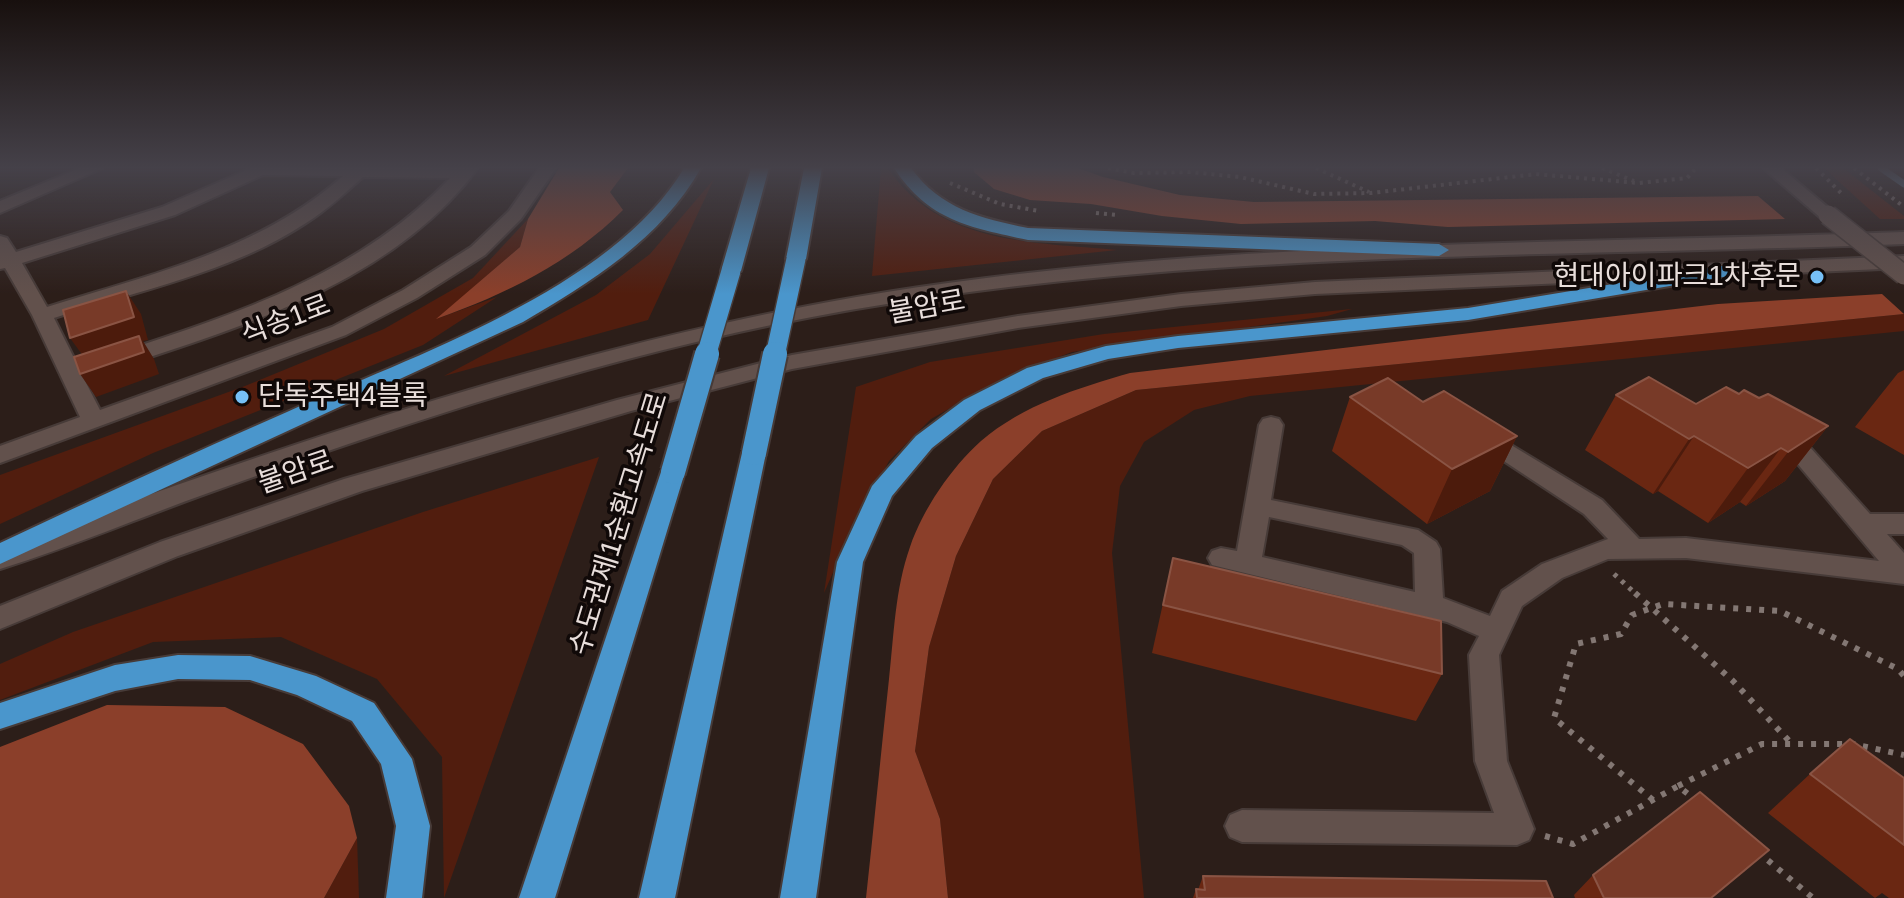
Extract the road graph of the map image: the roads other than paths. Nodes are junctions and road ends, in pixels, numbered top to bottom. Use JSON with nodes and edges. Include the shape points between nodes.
{"nodes":[{"id":1,"x":163,"y":210,"type":"edge"},
{"id":2,"x":311,"y":210,"type":"edge"},
{"id":3,"x":431,"y":210,"type":"edge"},
{"id":4,"x":518,"y":210,"type":"edge"},
{"id":5,"x":661,"y":210,"type":"edge"},
{"id":6,"x":748,"y":210,"type":"edge"},
{"id":7,"x":805,"y":210,"type":"edge"},
{"id":8,"x":943,"y":210,"type":"edge"},
{"id":9,"x":1822,"y":210,"type":"edge"},
{"id":10,"x":1904,"y":238,"type":"edge"},
{"id":11,"x":1439,"y":250,"type":"junction"},
{"id":12,"x":3,"y":255,"type":"edge"},
{"id":13,"x":1904,"y":262,"type":"edge"},
{"id":14,"x":1728,"y":271,"type":"junction"},
{"id":15,"x":1904,"y":275,"type":"edge"},
{"id":16,"x":42,"y":315,"type":"junction"},
{"id":17,"x":70,"y":376,"type":"junction"},
{"id":18,"x":1765,"y":421,"type":"edge"},
{"id":19,"x":94,"y":422,"type":"junction"},
{"id":20,"x":1462,"y":422,"type":"edge"},
{"id":21,"x":1271,"y":425,"type":"dead end"},
{"id":22,"x":0,"y":455,"type":"edge"},
{"id":23,"x":1258,"y":506,"type":"junction"},
{"id":24,"x":1864,"y":524,"type":"junction"},
{"id":25,"x":1904,"y":524,"type":"edge"},
{"id":26,"x":1633,"y":549,"type":"junction"},
{"id":27,"x":0,"y":557,"type":"edge"},
{"id":28,"x":1221,"y":558,"type":"dead end"},
{"id":29,"x":1248,"y":564,"type":"junction"},
{"id":30,"x":1904,"y":573,"type":"edge"},
{"id":31,"x":1429,"y":606,"type":"junction"},
{"id":32,"x":0,"y":618,"type":"edge"},
{"id":33,"x":1496,"y":631,"type":"junction"},
{"id":34,"x":0,"y":716,"type":"edge"},
{"id":35,"x":1242,"y":826,"type":"dead end"},
{"id":36,"x":404,"y":898,"type":"edge"},
{"id":37,"x":537,"y":898,"type":"edge"},
{"id":38,"x":657,"y":898,"type":"edge"},
{"id":39,"x":798,"y":898,"type":"edge"}],
"edges":[{"from":1,"to":12,"type":"street"},
{"from":2,"to":16,"type":"street","via":[[290,225],[210,259]]},
{"from":3,"to":17,"type":"street","via":[[301,292]]},
{"from":4,"to":19,"type":"street","name":"식송1로","via":[[478,251],[339,331]]},
{"from":5,"to":27,"type":"highway","via":[[613,255],[547,302],[440,356],[149,483]]},
{"from":6,"to":37,"type":"highway","name":"수도권제1순환고속도로","bridge":true,"via":[[673,472]]},
{"from":7,"to":38,"type":"highway","bridge":true},
{"from":8,"to":11,"type":"highway","via":[[1028,234]]},
{"from":9,"to":15,"type":"street","bridge":true},
{"from":10,"to":11,"type":"street","name":"불암로"},
{"from":11,"to":27,"type":"street","name":"불암로","via":[[998,282],[812,311],[622,354],[470,396]]},
{"from":12,"to":16,"type":"street"},
{"from":13,"to":14,"type":"street","name":"불암로"},
{"from":14,"to":32,"type":"street","name":"불암로","via":[[1359,286],[1181,300],[792,362],[353,485],[169,549]]},
{"from":14,"to":39,"type":"highway","via":[[1468,314],[1106,353],[1035,373],[972,405],[924,442],[881,492],[850,562]]},
{"from":16,"to":17,"type":"street"},
{"from":17,"to":19,"type":"street"},
{"from":18,"to":24,"type":"street","via":[[1790,438]]},
{"from":19,"to":22,"type":"street","name":"식송1로"},
{"from":20,"to":26,"type":"street","via":[[1593,507]]},
{"from":21,"to":23,"type":"street"},
{"from":23,"to":29,"type":"street"},
{"from":23,"to":31,"type":"street","via":[[1409,537],[1427,549]]},
{"from":24,"to":25,"type":"street"},
{"from":24,"to":30,"type":"street"},
{"from":26,"to":30,"type":"street","via":[[1686,548]]},
{"from":26,"to":33,"type":"street","via":[[1605,549],[1552,571],[1512,599]]},
{"from":28,"to":29,"type":"street"},
{"from":29,"to":31,"type":"street"},
{"from":31,"to":33,"type":"street"},
{"from":33,"to":35,"type":"street","via":[[1484,655],[1491,761],[1517,829]]},
{"from":34,"to":36,"type":"highway","via":[[115,678],[178,667],[250,668],[305,685],[363,712],[396,759],[413,826]]}]}
